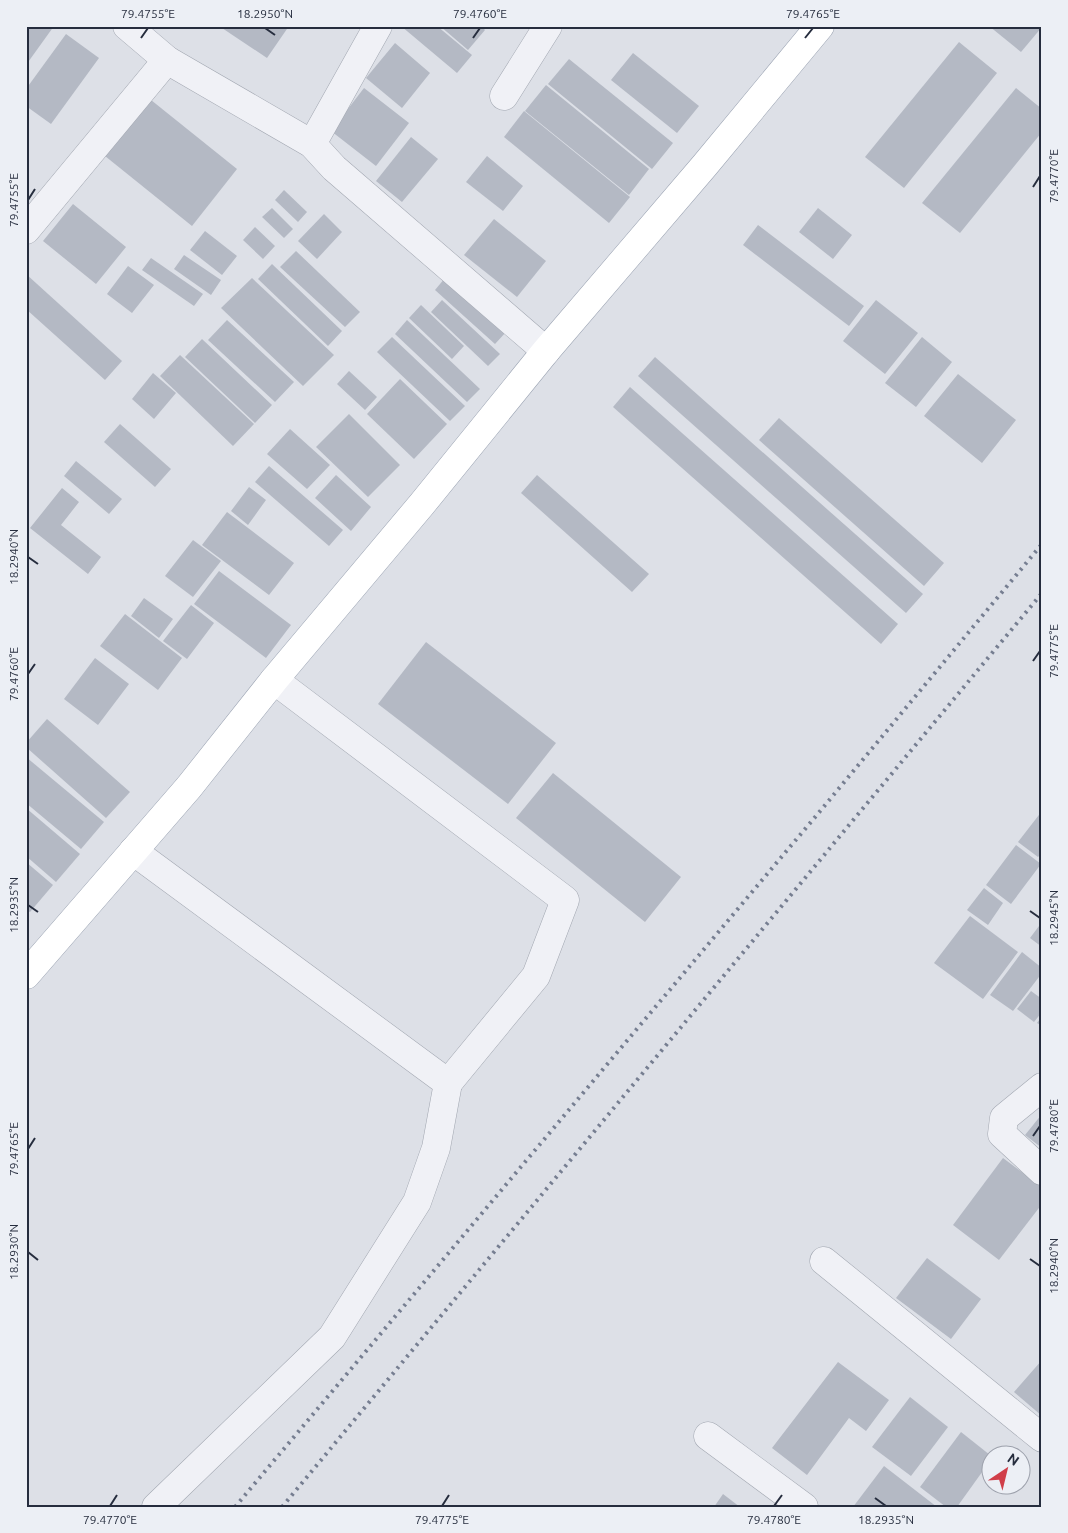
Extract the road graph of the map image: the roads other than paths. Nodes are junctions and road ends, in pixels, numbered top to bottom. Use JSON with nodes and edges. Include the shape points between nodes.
{"nodes":[{"id":1,"x":127,"y":26,"type":"edge"},
{"id":2,"x":378,"y":26,"type":"edge"},
{"id":3,"x":548,"y":26,"type":"edge"},
{"id":4,"x":820,"y":26,"type":"edge"},
{"id":5,"x":167,"y":60,"type":"junction"},
{"id":6,"x":504,"y":96,"type":"dead end"},
{"id":7,"x":312,"y":144,"type":"junction"},
{"id":8,"x":26,"y":230,"type":"edge"},
{"id":9,"x":546,"y":351,"type":"junction"},
{"id":10,"x":274,"y":680,"type":"junction"},
{"id":11,"x":133,"y":851,"type":"junction"},
{"id":12,"x":26,"y":975,"type":"edge"},
{"id":13,"x":448,"y":1083,"type":"junction"},
{"id":14,"x":1042,"y":1087,"type":"edge"},
{"id":15,"x":1042,"y":1171,"type":"edge"},
{"id":16,"x":824,"y":1262,"type":"dead end"},
{"id":17,"x":708,"y":1436,"type":"dead end"},
{"id":18,"x":1042,"y":1438,"type":"edge"},
{"id":19,"x":156,"y":1507,"type":"edge"},
{"id":20,"x":804,"y":1507,"type":"edge"}],
"edges":[{"from":1,"to":5,"type":"street"},
{"from":2,"to":7,"type":"street"},
{"from":3,"to":6,"type":"street"},
{"from":4,"to":9,"type":"main road"},
{"from":5,"to":7,"type":"street"},
{"from":5,"to":8,"type":"street"},
{"from":7,"to":9,"type":"street","via":[[334,168]]},
{"from":9,"to":10,"type":"main road"},
{"from":10,"to":11,"type":"main road"},
{"from":10,"to":13,"type":"street","via":[[565,900],[536,976]]},
{"from":11,"to":12,"type":"main road"},
{"from":11,"to":13,"type":"street"},
{"from":13,"to":19,"type":"street","via":[[436,1148],[417,1202],[332,1337]]},
{"from":14,"to":15,"type":"street","via":[[1004,1118],[1002,1134]]},
{"from":16,"to":18,"type":"street"},
{"from":17,"to":20,"type":"street"}]}
